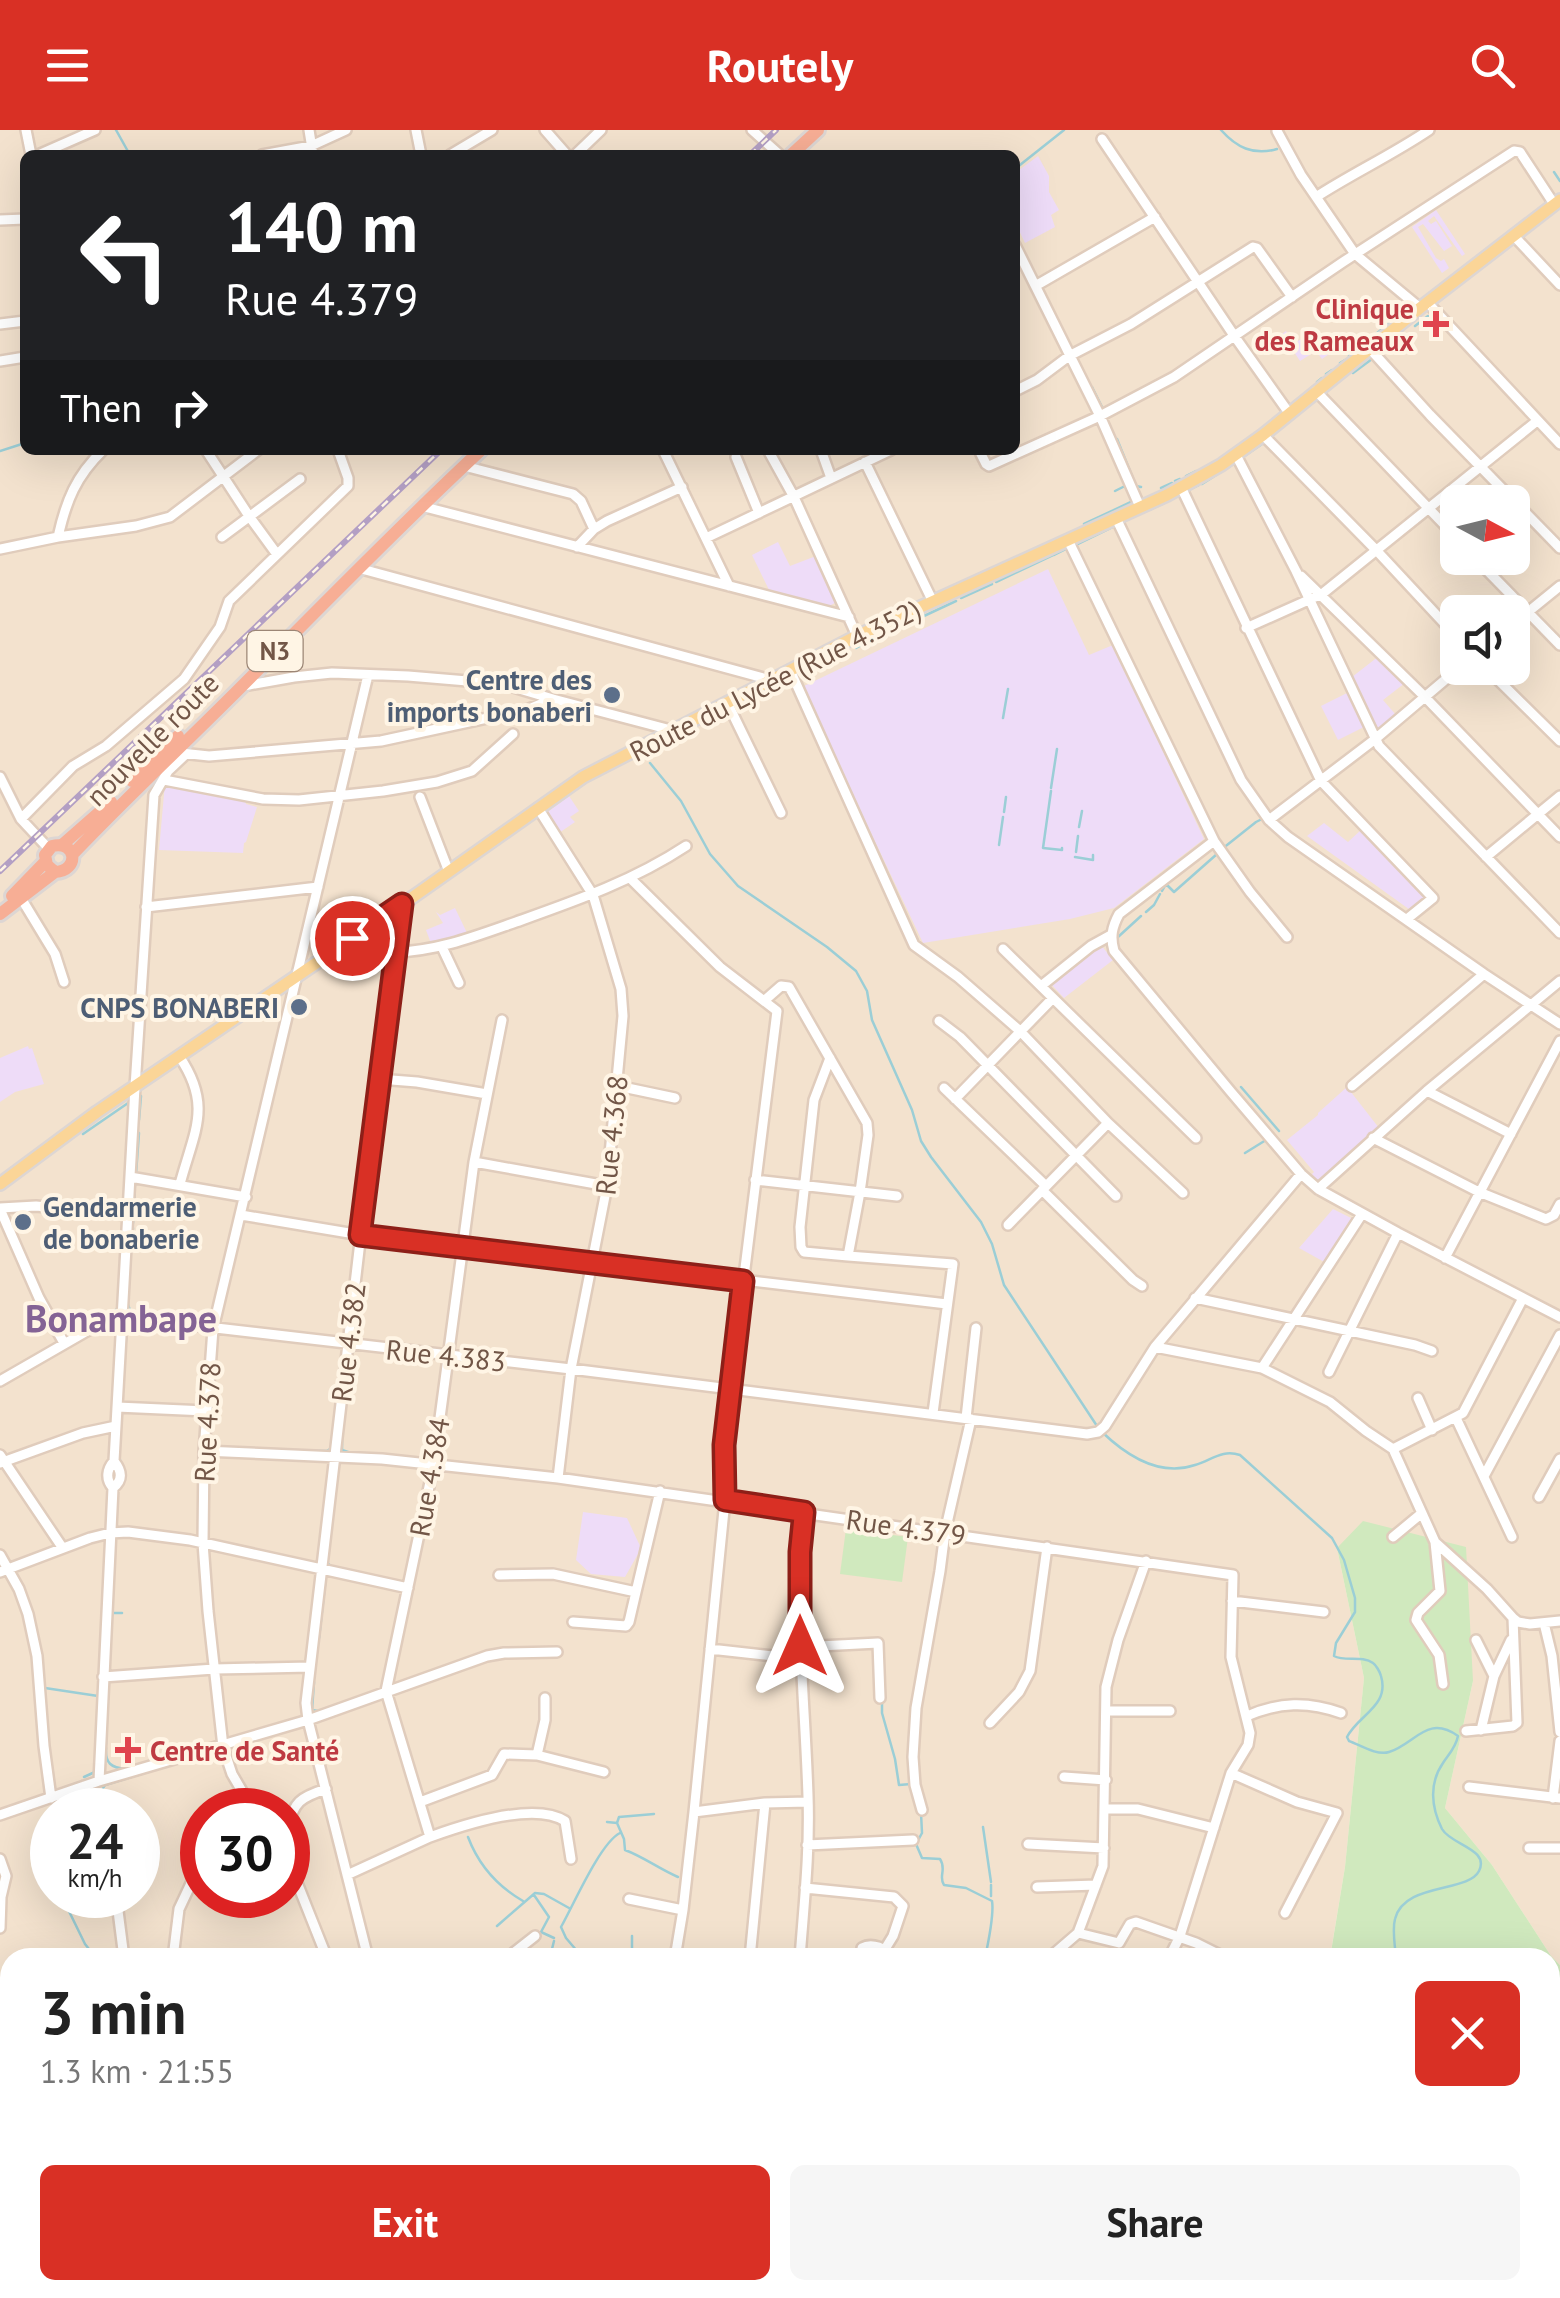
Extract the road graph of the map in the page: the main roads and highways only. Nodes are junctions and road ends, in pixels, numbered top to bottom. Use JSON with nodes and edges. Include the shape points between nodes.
{"nodes":[{"id":1,"x":807,"y":130,"type":"edge"},
{"id":2,"x":818,"y":130,"type":"edge"},
{"id":3,"x":786,"y":150,"type":"edge"},
{"id":4,"x":797,"y":150,"type":"edge"},
{"id":5,"x":1557,"y":202,"type":"edge"},
{"id":6,"x":463,"y":455,"type":"edge"},
{"id":7,"x":476,"y":455,"type":"edge"},
{"id":8,"x":57,"y":856,"type":"junction"},
{"id":9,"x":0,"y":906,"type":"edge"},
{"id":10,"x":0,"y":914,"type":"edge"},
{"id":11,"x":0,"y":1183,"type":"edge"}],
"edges":[{"from":1,"to":3,"type":"highway"},
{"from":2,"to":4,"type":"highway"},
{"from":5,"to":11,"type":"main road","name":"Route du Lycée (Rue 4.352)","via":[[1236,455],[583,776]]},
{"from":6,"to":8,"type":"highway","name":"nouvelle route","number":"N3"},
{"from":7,"to":8,"type":"highway","name":"nouvelle route","number":"N3","via":[[180,753]]},
{"from":8,"to":9,"type":"highway","name":"nouvelle route","number":"N3"},
{"from":8,"to":10,"type":"highway","name":"nouvelle route","number":"N3"}]}
